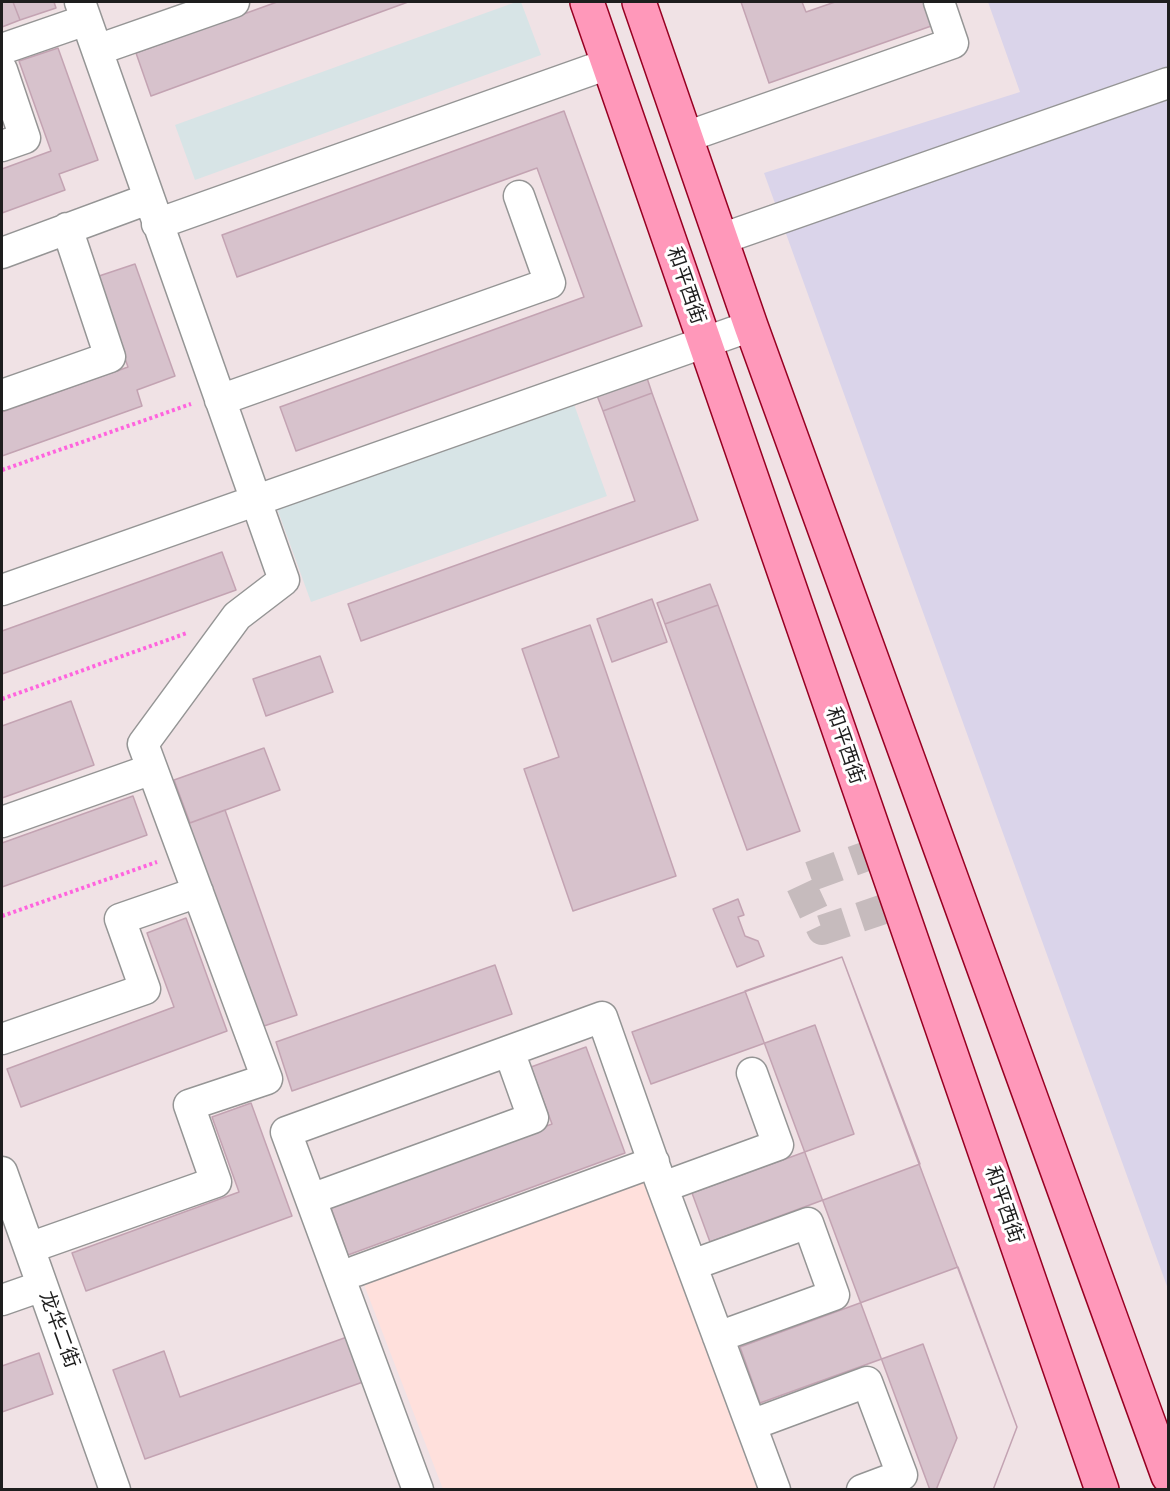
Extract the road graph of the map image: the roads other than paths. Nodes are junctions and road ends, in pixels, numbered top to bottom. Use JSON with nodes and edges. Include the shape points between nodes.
{"nodes":[{"id":1,"x":234,"y":2,"type":"edge"},
{"id":2,"x":587,"y":2,"type":"edge"},
{"id":3,"x":639,"y":2,"type":"edge"},
{"id":4,"x":939,"y":2,"type":"edge"},
{"id":5,"x":83,"y":11,"type":"edge"},
{"id":6,"x":2,"y":49,"type":"edge"},
{"id":7,"x":97,"y":50,"type":"junction"},
{"id":8,"x":608,"y":64,"type":"junction"},
{"id":9,"x":2,"y":70,"type":"edge"},
{"id":10,"x":1168,"y":82,"type":"edge"},
{"id":11,"x":686,"y":137,"type":"junction"},
{"id":12,"x":2,"y":146,"type":"edge"},
{"id":13,"x":519,"y":196,"type":"dead end"},
{"id":14,"x":153,"y":211,"type":"junction"},
{"id":15,"x":67,"y":228,"type":"junction"},
{"id":16,"x":721,"y":239,"type":"junction"},
{"id":17,"x":2,"y":253,"type":"edge"},
{"id":18,"x":751,"y":327,"type":"junction"},
{"id":19,"x":705,"y":343,"type":"junction"},
{"id":20,"x":2,"y":395,"type":"edge"},
{"id":21,"x":219,"y":397,"type":"junction"},
{"id":22,"x":256,"y":501,"type":"junction"},
{"id":23,"x":2,"y":590,"type":"edge"},
{"id":24,"x":152,"y":769,"type":"junction"},
{"id":25,"x":2,"y":822,"type":"edge"},
{"id":26,"x":198,"y":892,"type":"junction"},
{"id":27,"x":2,"y":1039,"type":"edge"},
{"id":28,"x":508,"y":1051,"type":"junction"},
{"id":29,"x":752,"y":1073,"type":"dead end"},
{"id":30,"x":2,"y":1172,"type":"edge"},
{"id":31,"x":658,"y":1175,"type":"junction"},
{"id":32,"x":311,"y":1199,"type":"junction"},
{"id":33,"x":29,"y":1248,"type":"junction"},
{"id":34,"x":692,"y":1265,"type":"junction"},
{"id":35,"x":356,"y":1271,"type":"dead end"},
{"id":36,"x":42,"y":1286,"type":"junction"},
{"id":37,"x":2,"y":1300,"type":"edge"},
{"id":38,"x":718,"y":1337,"type":"junction"},
{"id":39,"x":751,"y":1425,"type":"junction"},
{"id":40,"x":1168,"y":1476,"type":"edge"},
{"id":41,"x":115,"y":1490,"type":"edge"},
{"id":42,"x":418,"y":1490,"type":"edge"},
{"id":43,"x":775,"y":1490,"type":"edge"},
{"id":44,"x":862,"y":1490,"type":"edge"},
{"id":45,"x":1102,"y":1490,"type":"edge"}],
"edges":[{"from":1,"to":7,"type":"street"},
{"from":2,"to":8,"type":"main road","name":"和平西街"},
{"from":3,"to":11,"type":"main road"},
{"from":4,"to":11,"type":"street","via":[[953,44]]},
{"from":5,"to":6,"type":"street"},
{"from":5,"to":7,"type":"street"},
{"from":7,"to":14,"type":"street"},
{"from":8,"to":14,"type":"street"},
{"from":8,"to":19,"type":"main road","name":"和平西街"},
{"from":9,"to":12,"type":"street","via":[[25,138]]},
{"from":10,"to":16,"type":"street"},
{"from":11,"to":16,"type":"main road"},
{"from":13,"to":21,"type":"street","via":[[550,283]]},
{"from":14,"to":15,"type":"street"},
{"from":14,"to":21,"type":"street"},
{"from":15,"to":17,"type":"street"},
{"from":15,"to":20,"type":"street","via":[[110,357]]},
{"from":16,"to":18,"type":"main road"},
{"from":18,"to":19,"type":"street"},
{"from":18,"to":40,"type":"main road"},
{"from":19,"to":22,"type":"street"},
{"from":19,"to":45,"type":"main road","name":"和平西街"},
{"from":21,"to":22,"type":"street"},
{"from":22,"to":23,"type":"street"},
{"from":22,"to":24,"type":"street","via":[[284,580],[237,616],[143,744]]},
{"from":24,"to":25,"type":"street"},
{"from":24,"to":26,"type":"street"},
{"from":26,"to":27,"type":"street","via":[[120,919],[145,989]]},
{"from":26,"to":33,"type":"street","via":[[267,1079],[189,1105],[216,1182]]},
{"from":28,"to":31,"type":"street","via":[[602,1017]]},
{"from":28,"to":32,"type":"street","via":[[286,1132]]},
{"from":28,"to":32,"type":"street","via":[[533,1118]]},
{"from":29,"to":31,"type":"street","via":[[778,1145]]},
{"from":30,"to":33,"type":"street","name":"龙华二街"},
{"from":31,"to":34,"type":"street"},
{"from":31,"to":35,"type":"street"},
{"from":32,"to":42,"type":"street"},
{"from":33,"to":36,"type":"street","name":"龙华二街"},
{"from":34,"to":38,"type":"street"},
{"from":34,"to":38,"type":"street","via":[[808,1223],[834,1295]]},
{"from":36,"to":37,"type":"street"},
{"from":36,"to":41,"type":"street","name":"龙华二街"},
{"from":38,"to":39,"type":"street"},
{"from":39,"to":43,"type":"street"},
{"from":39,"to":44,"type":"street","via":[[867,1382],[902,1475]]}]}
